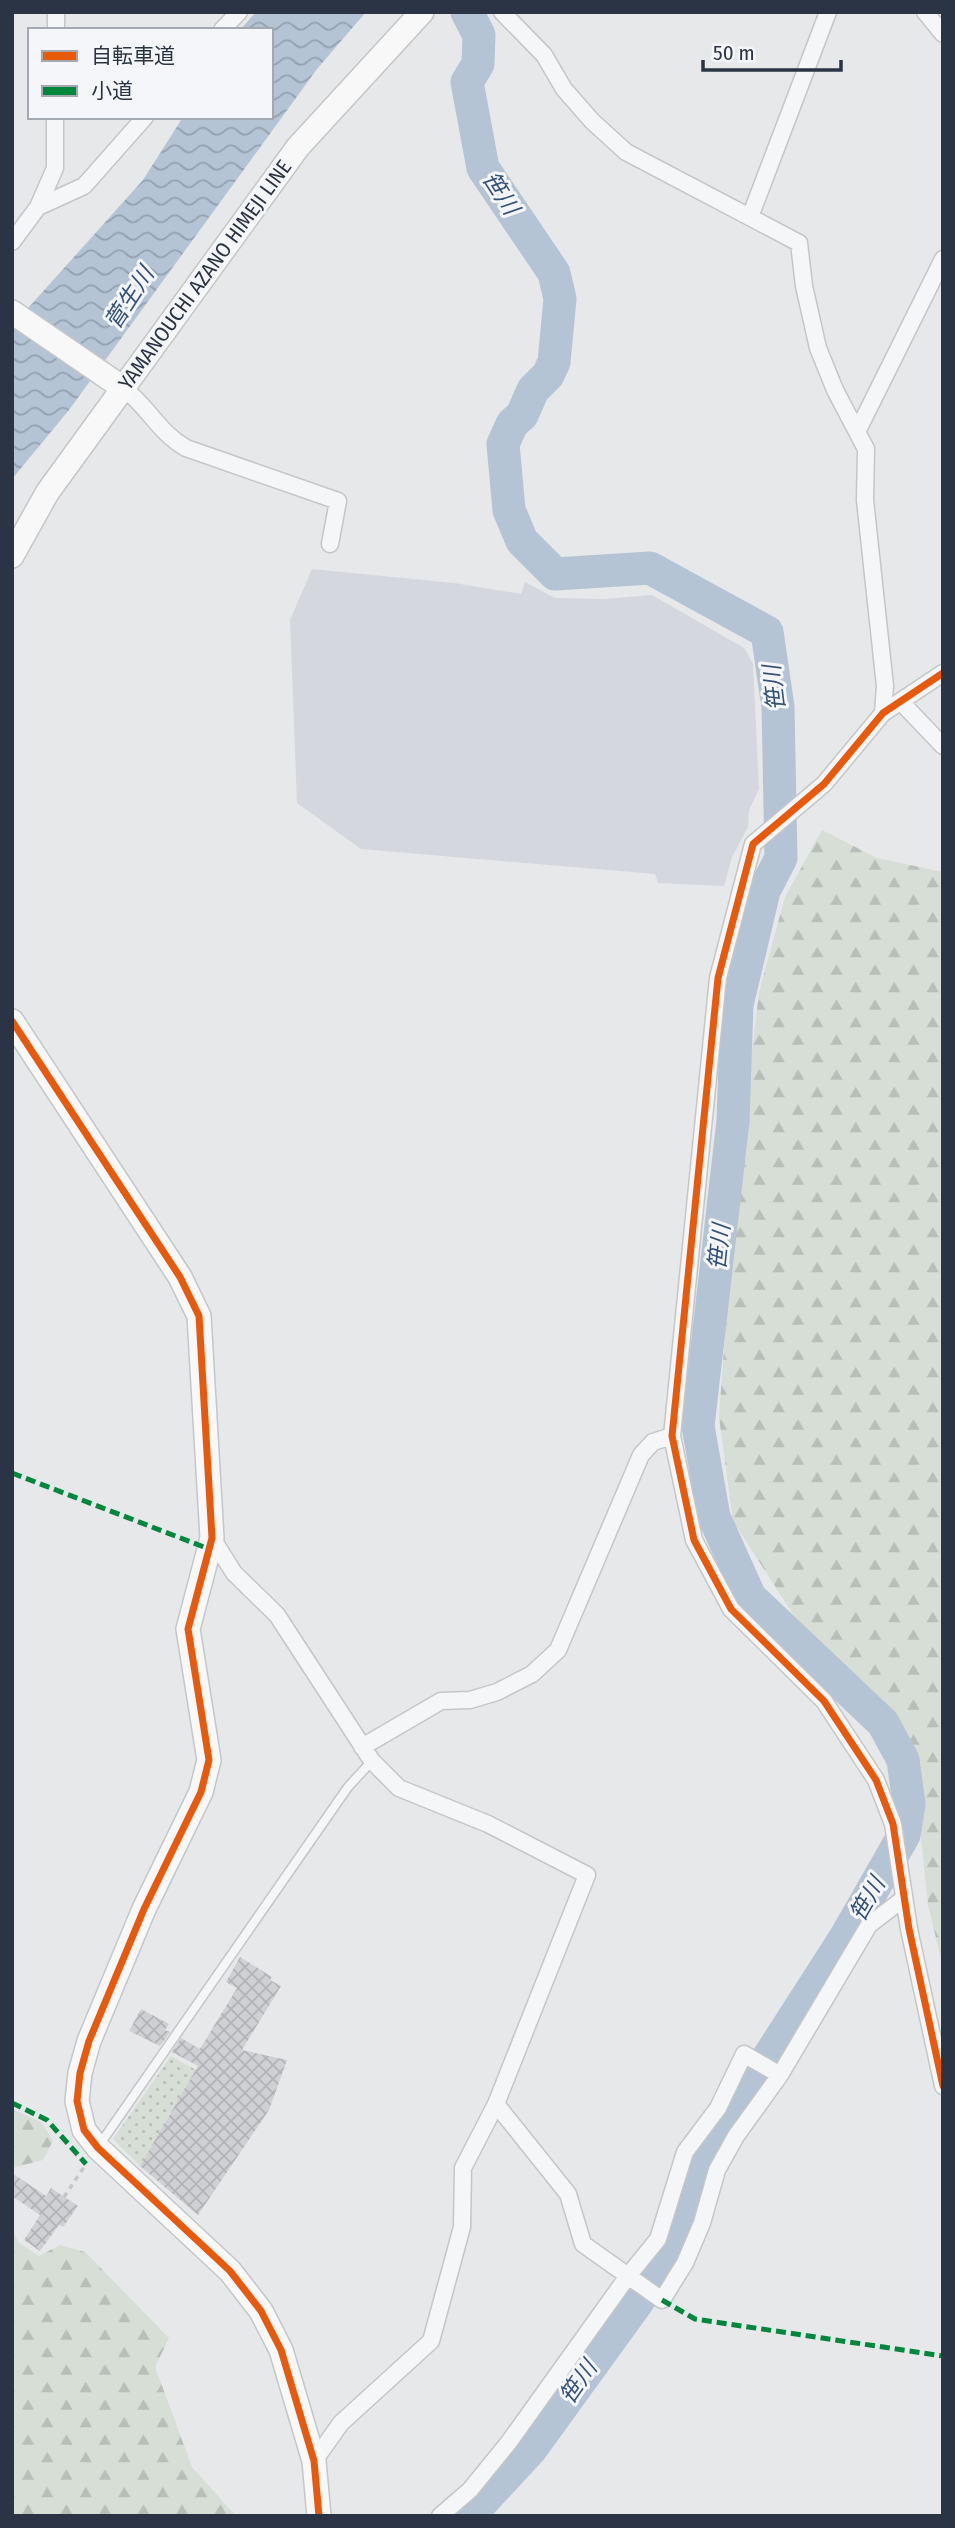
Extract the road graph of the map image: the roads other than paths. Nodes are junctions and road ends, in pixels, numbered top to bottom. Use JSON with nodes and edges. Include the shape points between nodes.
{"nodes":[{"id":1,"x":239,"y":12,"type":"edge"},
{"id":2,"x":422,"y":12,"type":"edge"},
{"id":3,"x":502,"y":12,"type":"edge"},
{"id":4,"x":828,"y":12,"type":"edge"},
{"id":5,"x":925,"y":12,"type":"edge"},
{"id":6,"x":224,"y":28,"type":"edge"},
{"id":7,"x":943,"y":34,"type":"edge"},
{"id":8,"x":55,"y":119,"type":"edge"},
{"id":9,"x":143,"y":119,"type":"edge"},
{"id":10,"x":38,"y":207,"type":"junction"},
{"id":11,"x":750,"y":217,"type":"junction"},
{"id":12,"x":12,"y":242,"type":"edge"},
{"id":13,"x":943,"y":259,"type":"edge"},
{"id":14,"x":12,"y":312,"type":"edge"},
{"id":15,"x":123,"y":388,"type":"junction"},
{"id":16,"x":857,"y":432,"type":"junction"},
{"id":17,"x":330,"y":544,"type":"dead end"},
{"id":18,"x":12,"y":556,"type":"edge"},
{"id":19,"x":943,"y":673,"type":"edge"},
{"id":20,"x":902,"y":703,"type":"junction"},
{"id":21,"x":883,"y":713,"type":"junction"},
{"id":22,"x":943,"y":746,"type":"edge"},
{"id":23,"x":12,"y":1021,"type":"edge"},
{"id":24,"x":672,"y":1436,"type":"junction"},
{"id":25,"x":212,"y":1538,"type":"junction"},
{"id":26,"x":362,"y":1747,"type":"junction"},
{"id":27,"x":372,"y":1761,"type":"junction"},
{"id":28,"x":903,"y":1899,"type":"junction"},
{"id":29,"x":780,"y":2075,"type":"junction"},
{"id":30,"x":943,"y":2086,"type":"edge"},
{"id":31,"x":496,"y":2104,"type":"junction"},
{"id":32,"x":98,"y":2148,"type":"junction"},
{"id":33,"x":628,"y":2276,"type":"junction"},
{"id":34,"x":314,"y":2461,"type":"junction"},
{"id":35,"x":319,"y":2516,"type":"edge"},
{"id":36,"x":440,"y":2516,"type":"edge"}],
"edges":[{"from":1,"to":6,"type":"street"},
{"from":2,"to":15,"type":"street","name":"YAMANOUCHI AZANO HIMEJI LINE","via":[[299,147]]},
{"from":3,"to":11,"type":"street","via":[[544,55],[564,89],[592,121],[626,152]]},
{"from":4,"to":11,"type":"street"},
{"from":5,"to":7,"type":"street"},
{"from":8,"to":10,"type":"street","via":[[54,168]]},
{"from":9,"to":10,"type":"street","via":[[84,186]]},
{"from":10,"to":12,"type":"street"},
{"from":11,"to":16,"type":"street","via":[[799,243],[818,348]]},
{"from":13,"to":16,"type":"street"},
{"from":14,"to":15,"type":"street"},
{"from":15,"to":17,"type":"street","via":[[169,438],[186,448],[338,501]]},
{"from":15,"to":18,"type":"street","name":"YAMANOUCHI AZANO HIMEJI LINE","via":[[47,493]]},
{"from":16,"to":21,"type":"street","via":[[866,449],[865,500],[885,686]]},
{"from":19,"to":20,"type":"street"},
{"from":20,"to":21,"type":"street"},
{"from":20,"to":22,"type":"street"},
{"from":21,"to":24,"type":"street","via":[[824,784],[753,844],[718,978]]},
{"from":23,"to":25,"type":"street","via":[[180,1277],[199,1316]]},
{"from":24,"to":26,"type":"street","via":[[653,1442],[641,1455],[558,1650],[532,1674],[497,1692],[470,1700],[441,1701]]},
{"from":24,"to":28,"type":"street","via":[[694,1540],[731,1609],[824,1701],[876,1780],[893,1824]]},
{"from":25,"to":26,"type":"street","via":[[234,1573],[277,1615]]},
{"from":25,"to":32,"type":"street","via":[[188,1629],[209,1760],[201,1792],[144,1909],[89,2041],[77,2101],[84,2130]]},
{"from":26,"to":27,"type":"street"},
{"from":27,"to":31,"type":"street","via":[[399,1788],[488,1824],[587,1875]]},
{"from":27,"to":32,"type":"lane","via":[[348,1787]]},
{"from":28,"to":29,"type":"street","via":[[869,1926]]},
{"from":28,"to":30,"type":"street"},
{"from":29,"to":33,"type":"street","via":[[744,2054],[718,2108],[685,2152],[658,2239]]},
{"from":29,"to":33,"type":"street","via":[[736,2136],[718,2170],[702,2224],[662,2300]]},
{"from":31,"to":33,"type":"street","via":[[568,2194],[583,2244]]},
{"from":31,"to":34,"type":"street","via":[[463,2168],[462,2227],[431,2341],[341,2423]]},
{"from":32,"to":34,"type":"street","via":[[230,2271],[261,2311],[281,2350]]},
{"from":33,"to":36,"type":"street","via":[[509,2442],[470,2490]]},
{"from":34,"to":35,"type":"street"}]}
